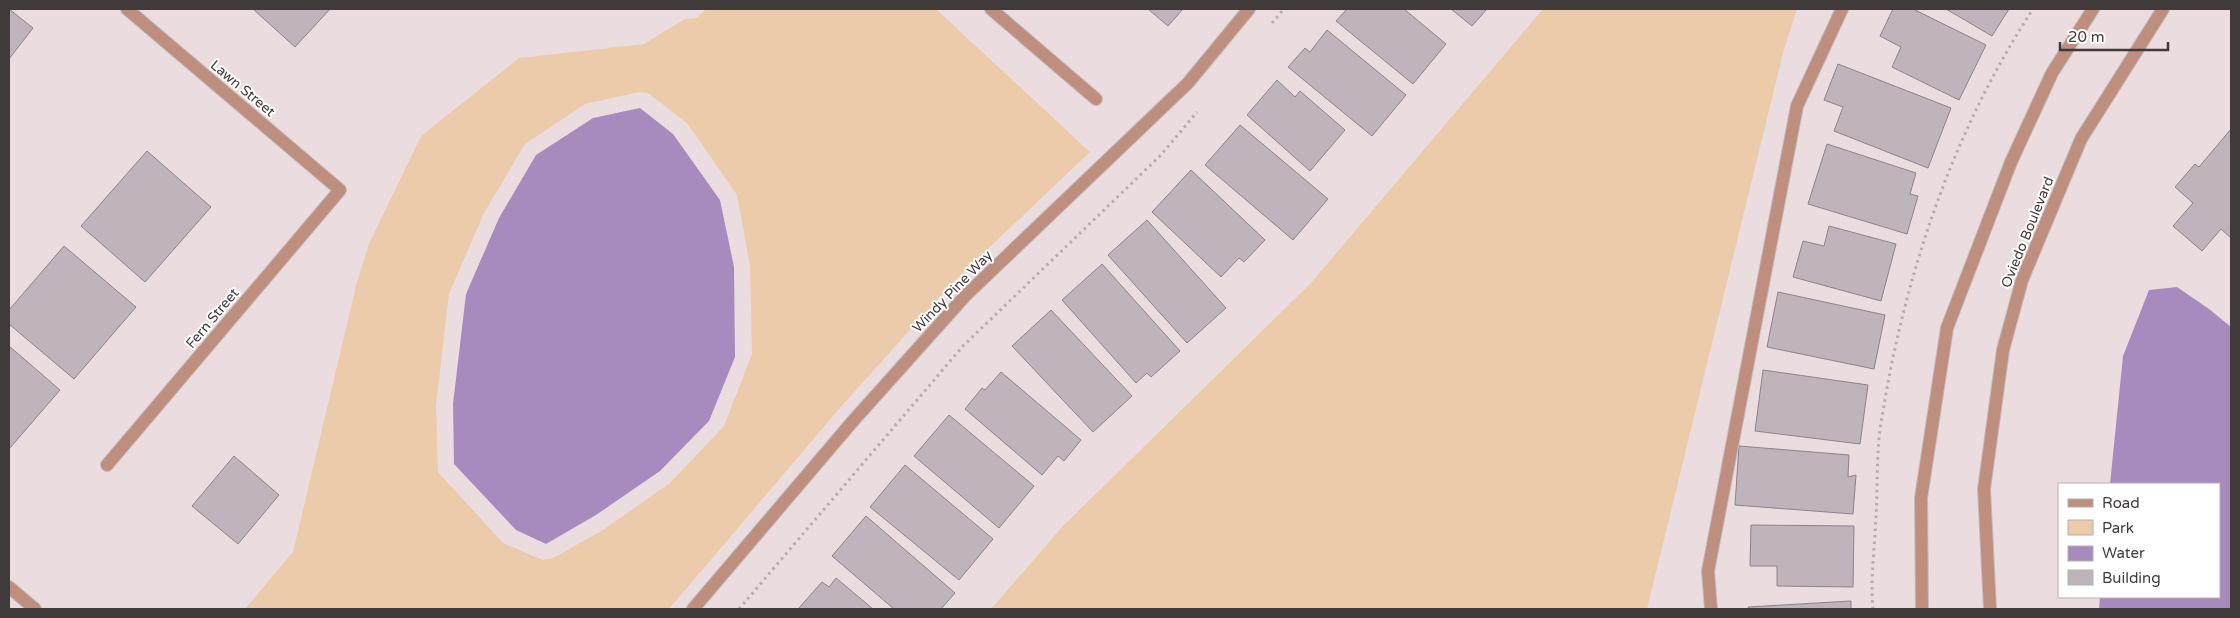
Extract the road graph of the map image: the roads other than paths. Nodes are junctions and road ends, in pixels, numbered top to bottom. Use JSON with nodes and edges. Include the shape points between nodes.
{"nodes":[{"id":1,"x":127,"y":9,"type":"edge"},
{"id":2,"x":991,"y":9,"type":"edge"},
{"id":3,"x":1250,"y":9,"type":"edge"},
{"id":4,"x":1842,"y":9,"type":"edge"},
{"id":5,"x":2093,"y":9,"type":"edge"},
{"id":6,"x":2163,"y":9,"type":"edge"},
{"id":7,"x":1096,"y":99,"type":"dead end"},
{"id":8,"x":340,"y":190,"type":"joint"},
{"id":9,"x":107,"y":465,"type":"dead end"},
{"id":10,"x":10,"y":590,"type":"edge"},
{"id":11,"x":35,"y":609,"type":"edge"},
{"id":12,"x":693,"y":609,"type":"edge"},
{"id":13,"x":1711,"y":609,"type":"edge"},
{"id":14,"x":1922,"y":609,"type":"edge"},
{"id":15,"x":1990,"y":609,"type":"edge"}],
"edges":[{"from":1,"to":8,"type":"street","name":"Lawn Street"},
{"from":2,"to":7,"type":"street"},
{"from":3,"to":12,"type":"street","name":"Windy Pine Way","via":[[1188,83],[965,296],[853,421]]},
{"from":4,"to":13,"type":"street","via":[[1797,106],[1708,570]]},
{"from":5,"to":14,"type":"street","via":[[2052,73],[2011,162],[1947,328],[1921,498]]},
{"from":6,"to":15,"type":"street","name":"Oviedo Boulevard","via":[[2081,139],[2022,280],[2002,350],[1984,489]]},
{"from":8,"to":9,"type":"street","name":"Fern Street"},
{"from":10,"to":11,"type":"street"}]}
